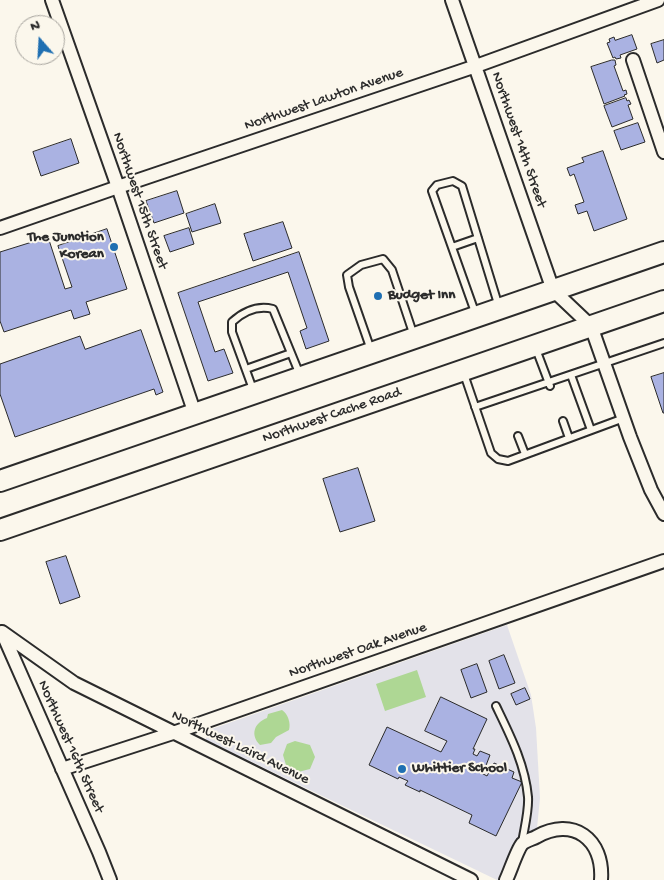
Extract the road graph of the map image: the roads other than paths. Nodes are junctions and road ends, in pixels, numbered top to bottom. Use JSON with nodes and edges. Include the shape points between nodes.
{"nodes":[{"id":1,"x":52,"y":0,"type":"edge"},
{"id":2,"x":452,"y":0,"type":"edge"},
{"id":3,"x":658,"y":0,"type":"edge"},
{"id":4,"x":633,"y":60,"type":"dead end"},
{"id":5,"x":476,"y":66,"type":"junction"},
{"id":6,"x":664,"y":152,"type":"edge"},
{"id":7,"x":118,"y":187,"type":"junction"},
{"id":8,"x":0,"y":228,"type":"edge"},
{"id":9,"x":478,"y":238,"type":"junction"},
{"id":10,"x":452,"y":247,"type":"junction"},
{"id":11,"x":664,"y":252,"type":"edge"},
{"id":12,"x":552,"y":290,"type":"junction"},
{"id":13,"x":664,"y":301,"type":"edge"},
{"id":14,"x":499,"y":308,"type":"junction"},
{"id":15,"x":476,"y":316,"type":"junction"},
{"id":16,"x":591,"y":326,"type":"junction"},
{"id":17,"x":415,"y":338,"type":"junction"},
{"id":18,"x":664,"y":343,"type":"edge"},
{"id":19,"x":535,"y":345,"type":"junction"},
{"id":20,"x":372,"y":352,"type":"junction"},
{"id":21,"x":291,"y":353,"type":"junction"},
{"id":22,"x":604,"y":363,"type":"junction"},
{"id":23,"x":246,"y":369,"type":"junction"},
{"id":24,"x":462,"y":370,"type":"junction"},
{"id":25,"x":571,"y":375,"type":"junction"},
{"id":26,"x":301,"y":377,"type":"junction"},
{"id":27,"x":550,"y":384,"type":"junction"},
{"id":28,"x":255,"y":393,"type":"junction"},
{"id":29,"x":475,"y":407,"type":"junction"},
{"id":30,"x":195,"y":414,"type":"junction"},
{"id":31,"x":624,"y":418,"type":"junction"},
{"id":32,"x":563,"y":421,"type":"dead end"},
{"id":33,"x":591,"y":430,"type":"junction"},
{"id":34,"x":518,"y":436,"type":"dead end"},
{"id":35,"x":569,"y":438,"type":"junction"},
{"id":36,"x":525,"y":454,"type":"junction"},
{"id":37,"x":0,"y":481,"type":"edge"},
{"id":38,"x":664,"y":514,"type":"edge"},
{"id":39,"x":0,"y":530,"type":"edge"},
{"id":40,"x":664,"y":561,"type":"edge"},
{"id":41,"x":1,"y":631,"type":"edge"},
{"id":42,"x":496,"y":706,"type":"dead end"},
{"id":43,"x":173,"y":732,"type":"junction"},
{"id":44,"x":62,"y":769,"type":"junction"},
{"id":45,"x":522,"y":844,"type":"junction"},
{"id":46,"x":110,"y":880,"type":"edge"},
{"id":47,"x":471,"y":880,"type":"edge"},
{"id":48,"x":506,"y":880,"type":"edge"},
{"id":49,"x":601,"y":880,"type":"edge"}],
"edges":[{"from":1,"to":7,"type":"street","name":"Northwest 15th Street"},
{"from":2,"to":5,"type":"street","name":"Northwest 14th Street"},
{"from":3,"to":5,"type":"street","name":"Northwest Lawton Avenue"},
{"from":4,"to":6,"type":"street"},
{"from":5,"to":7,"type":"street","name":"Northwest Lawton Avenue"},
{"from":5,"to":12,"type":"street","name":"Northwest 14th Street"},
{"from":7,"to":8,"type":"street","name":"Northwest Lawton Avenue"},
{"from":7,"to":30,"type":"street","name":"Northwest 15th Street"},
{"from":9,"to":10,"type":"lane"},
{"from":9,"to":10,"type":"lane","via":[[462,186],[453,181],[437,185],[432,191]]},
{"from":9,"to":14,"type":"lane"},
{"from":10,"to":15,"type":"lane"},
{"from":11,"to":12,"type":"main road"},
{"from":12,"to":14,"type":"main road"},
{"from":12,"to":16,"type":"street"},
{"from":13,"to":16,"type":"main road","name":"Northwest Cache Road"},
{"from":14,"to":15,"type":"main road"},
{"from":15,"to":17,"type":"main road"},
{"from":16,"to":19,"type":"main road","name":"Northwest Cache Road"},
{"from":16,"to":22,"type":"street"},
{"from":17,"to":20,"type":"main road"},
{"from":17,"to":20,"type":"lane","via":[[392,270],[383,259],[361,265],[347,275]]},
{"from":18,"to":22,"type":"lane"},
{"from":19,"to":24,"type":"main road","name":"Northwest Cache Road"},
{"from":19,"to":27,"type":"lane"},
{"from":20,"to":26,"type":"main road"},
{"from":21,"to":23,"type":"lane"},
{"from":21,"to":23,"type":"lane","via":[[272,310],[263,306],[241,313],[232,322],[232,332]]},
{"from":21,"to":26,"type":"lane"},
{"from":22,"to":25,"type":"lane"},
{"from":22,"to":31,"type":"street"},
{"from":23,"to":28,"type":"lane"},
{"from":24,"to":29,"type":"lane"},
{"from":24,"to":39,"type":"main road","name":"Northwest Cache Road"},
{"from":25,"to":27,"type":"lane"},
{"from":25,"to":33,"type":"lane"},
{"from":26,"to":28,"type":"main road"},
{"from":27,"to":29,"type":"lane"},
{"from":28,"to":30,"type":"main road"},
{"from":29,"to":36,"type":"lane","via":[[491,453],[508,461]]},
{"from":30,"to":37,"type":"main road"},
{"from":31,"to":33,"type":"lane"},
{"from":31,"to":38,"type":"street","via":[[651,490]]},
{"from":32,"to":35,"type":"lane"},
{"from":33,"to":35,"type":"lane"},
{"from":34,"to":36,"type":"lane"},
{"from":35,"to":36,"type":"lane"},
{"from":40,"to":43,"type":"street","name":"Northwest Oak Avenue"},
{"from":41,"to":43,"type":"street","name":"Northwest Laird Avenue","via":[[74,683]]},
{"from":41,"to":44,"type":"street","name":"Northwest 16th Street"},
{"from":42,"to":45,"type":"lane","via":[[517,750],[525,776],[528,799]]},
{"from":43,"to":44,"type":"street","name":"Northwest Oak Avenue"},
{"from":43,"to":47,"type":"street","name":"Northwest Laird Avenue"},
{"from":44,"to":46,"type":"street","name":"Northwest 16th Street"},
{"from":45,"to":48,"type":"street"},
{"from":45,"to":49,"type":"street","via":[[548,830],[564,828],[580,832],[597,852],[602,867]]}]}
